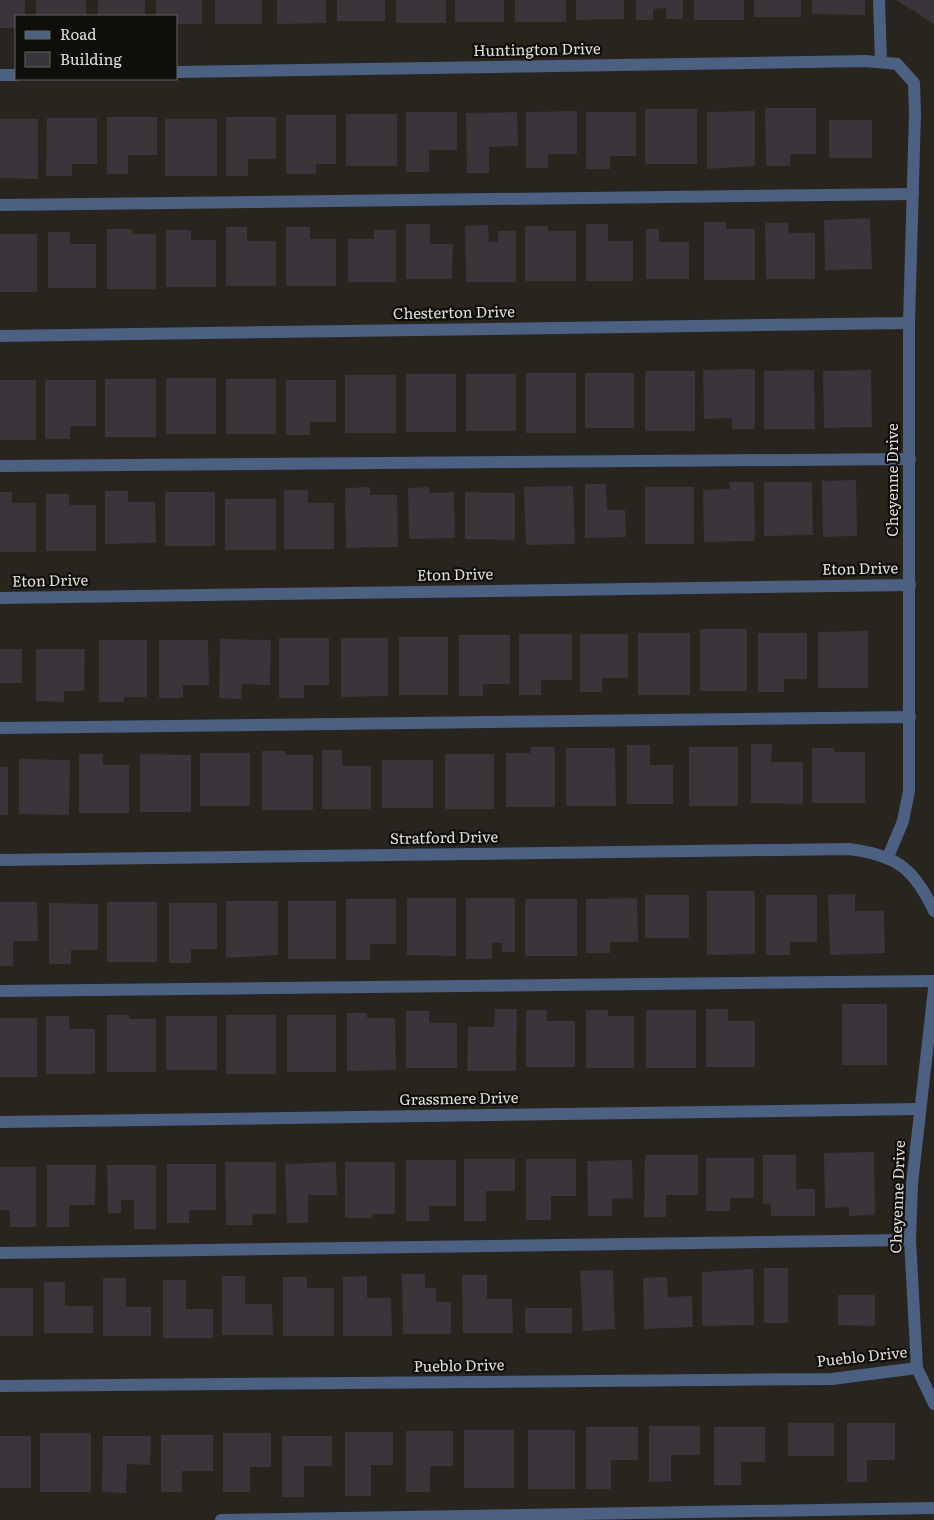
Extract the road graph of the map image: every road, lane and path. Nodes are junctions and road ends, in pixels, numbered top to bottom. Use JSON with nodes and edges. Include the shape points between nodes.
{"nodes":[{"id":1,"x":879,"y":0,"type":"edge"},
{"id":2,"x":880,"y":62,"type":"junction"},
{"id":3,"x":897,"y":64,"type":"joint"},
{"id":4,"x":178,"y":72,"type":"edge"},
{"id":5,"x":0,"y":75,"type":"edge"},
{"id":6,"x":15,"y":75,"type":"edge"},
{"id":7,"x":913,"y":194,"type":"junction"},
{"id":8,"x":0,"y":206,"type":"edge"},
{"id":9,"x":909,"y":323,"type":"junction"},
{"id":10,"x":0,"y":336,"type":"edge"},
{"id":11,"x":910,"y":459,"type":"junction"},
{"id":12,"x":0,"y":466,"type":"edge"},
{"id":13,"x":910,"y":585,"type":"junction"},
{"id":14,"x":0,"y":598,"type":"edge"},
{"id":15,"x":910,"y":717,"type":"junction"},
{"id":16,"x":0,"y":728,"type":"edge"},
{"id":17,"x":888,"y":857,"type":"junction"},
{"id":18,"x":0,"y":860,"type":"edge"},
{"id":19,"x":934,"y":911,"type":"edge"},
{"id":20,"x":934,"y":981,"type":"edge"},
{"id":21,"x":934,"y":989,"type":"edge"},
{"id":22,"x":0,"y":991,"type":"edge"},
{"id":23,"x":919,"y":1109,"type":"junction"},
{"id":24,"x":0,"y":1122,"type":"edge"},
{"id":25,"x":910,"y":1240,"type":"junction"},
{"id":26,"x":0,"y":1253,"type":"edge"},
{"id":27,"x":918,"y":1368,"type":"junction"},
{"id":28,"x":0,"y":1386,"type":"edge"},
{"id":29,"x":934,"y":1404,"type":"edge"},
{"id":30,"x":934,"y":1508,"type":"edge"},
{"id":31,"x":221,"y":1520,"type":"edge"}],
"edges":[{"from":1,"to":2,"type":"street"},
{"from":2,"to":3,"type":"street","name":"Huntington Drive"},
{"from":2,"to":4,"type":"street","name":"Huntington Drive"},
{"from":3,"to":7,"type":"street","name":"Cheyenne Drive","via":[[914,83]]},
{"from":5,"to":6,"type":"street"},
{"from":7,"to":8,"type":"street"},
{"from":7,"to":9,"type":"street","name":"Cheyenne Drive"},
{"from":9,"to":10,"type":"street","name":"Chesterton Drive"},
{"from":9,"to":11,"type":"street","name":"Cheyenne Drive"},
{"from":11,"to":12,"type":"street"},
{"from":11,"to":13,"type":"street","name":"Cheyenne Drive"},
{"from":13,"to":14,"type":"street","name":"Eton Drive"},
{"from":13,"to":15,"type":"street","name":"Cheyenne Drive"},
{"from":15,"to":16,"type":"street"},
{"from":15,"to":17,"type":"street","name":"Cheyenne Drive","via":[[909,791],[903,821]]},
{"from":17,"to":18,"type":"street","name":"Stratford Drive","via":[[849,849]]},
{"from":17,"to":19,"type":"street","via":[[908,871],[924,889]]},
{"from":20,"to":22,"type":"street"},
{"from":21,"to":23,"type":"street","name":"Cheyenne Drive"},
{"from":23,"to":24,"type":"street","name":"Grassmere Drive"},
{"from":23,"to":25,"type":"street","name":"Cheyenne Drive"},
{"from":25,"to":26,"type":"street"},
{"from":25,"to":27,"type":"street","name":"Cheyenne Drive"},
{"from":27,"to":28,"type":"street","name":"Pueblo Drive","via":[[832,1379]]},
{"from":27,"to":29,"type":"street","name":"Cheyenne Drive"},
{"from":30,"to":31,"type":"street"}]}
